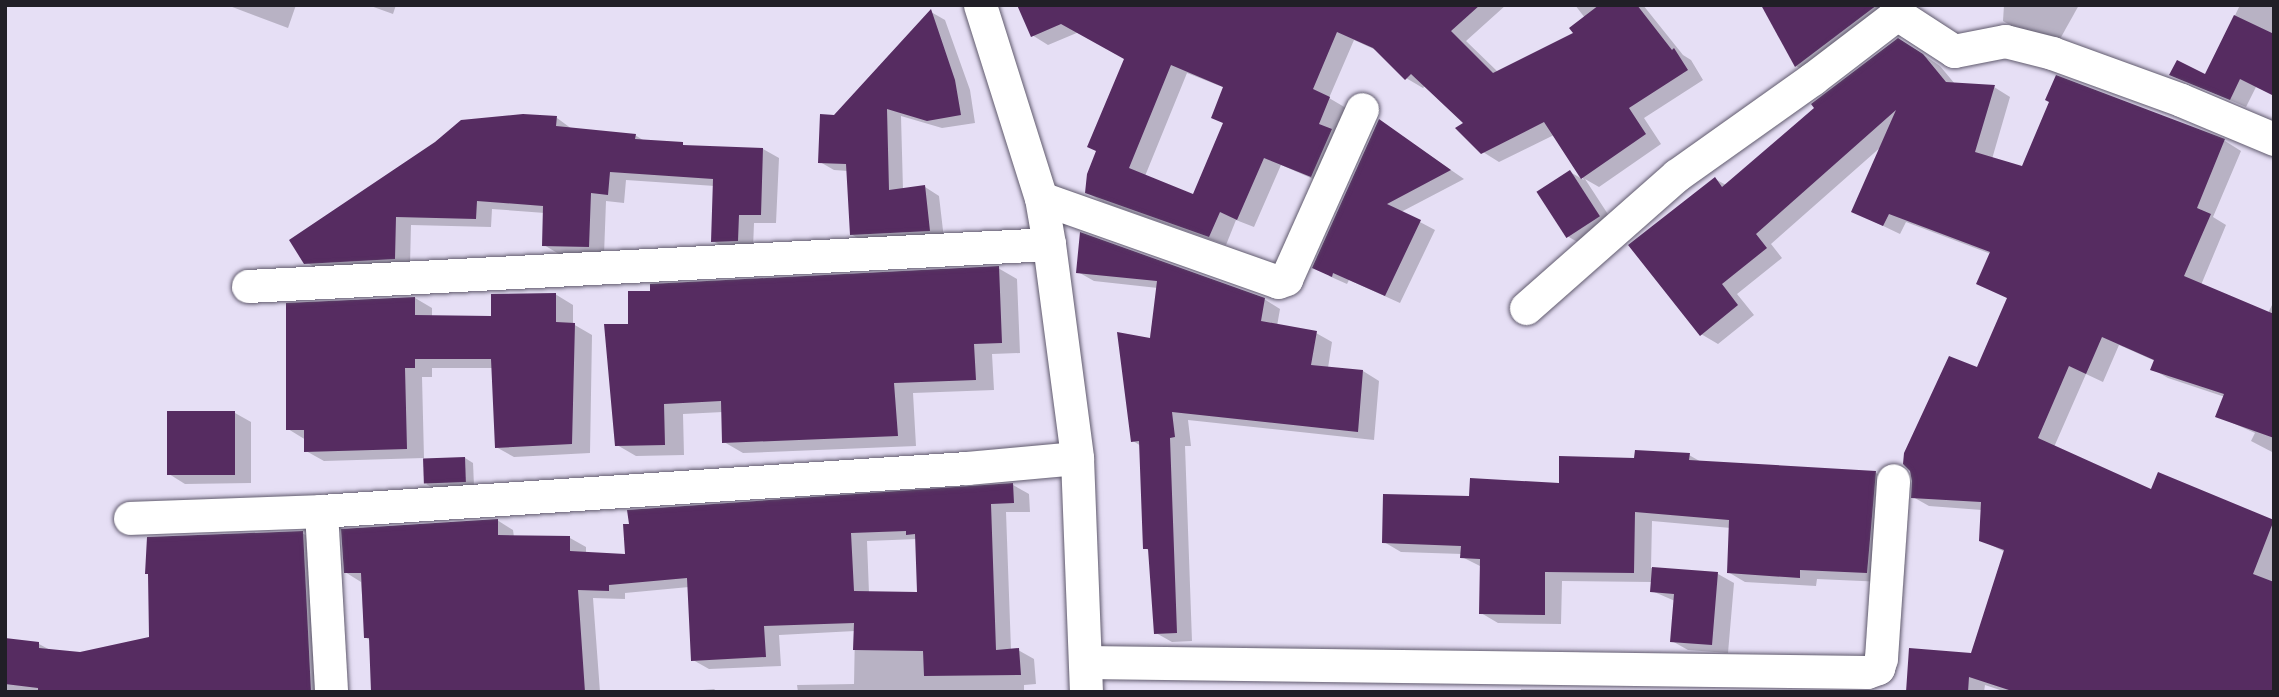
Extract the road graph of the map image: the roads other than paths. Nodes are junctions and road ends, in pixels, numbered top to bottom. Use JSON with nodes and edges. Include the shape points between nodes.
{"nodes":[{"id":1,"x":980,"y":5,"type":"edge"},
{"id":2,"x":1896,"y":9,"type":"edge"},
{"id":3,"x":1362,"y":109,"type":"dead end"},
{"id":4,"x":2274,"y":139,"type":"edge"},
{"id":5,"x":1041,"y":198,"type":"junction"},
{"id":6,"x":1049,"y":244,"type":"junction"},
{"id":7,"x":248,"y":286,"type":"dead end"},
{"id":8,"x":1526,"y":307,"type":"dead end"},
{"id":9,"x":1077,"y":458,"type":"junction"},
{"id":10,"x":1893,"y":480,"type":"dead end"},
{"id":11,"x":321,"y":511,"type":"junction"},
{"id":12,"x":130,"y":518,"type":"dead end"},
{"id":13,"x":1085,"y":677,"type":"edge"},
{"id":14,"x":331,"y":692,"type":"edge"}],
"edges":[{"from":1,"to":5,"type":"street"},
{"from":2,"to":4,"type":"street","via":[[1954,51],[2005,41],[2052,53]]},
{"from":2,"to":8,"type":"street","via":[[1812,79],[1677,175]]},
{"from":3,"to":5,"type":"street","via":[[1286,279],[1278,282]]},
{"from":5,"to":6,"type":"street"},
{"from":6,"to":7,"type":"street"},
{"from":6,"to":9,"type":"street"},
{"from":9,"to":11,"type":"street"},
{"from":9,"to":13,"type":"street"},
{"from":10,"to":13,"type":"street","via":[[1881,658],[1878,668],[1867,672]]},
{"from":11,"to":12,"type":"street"},
{"from":11,"to":14,"type":"street"}]}
